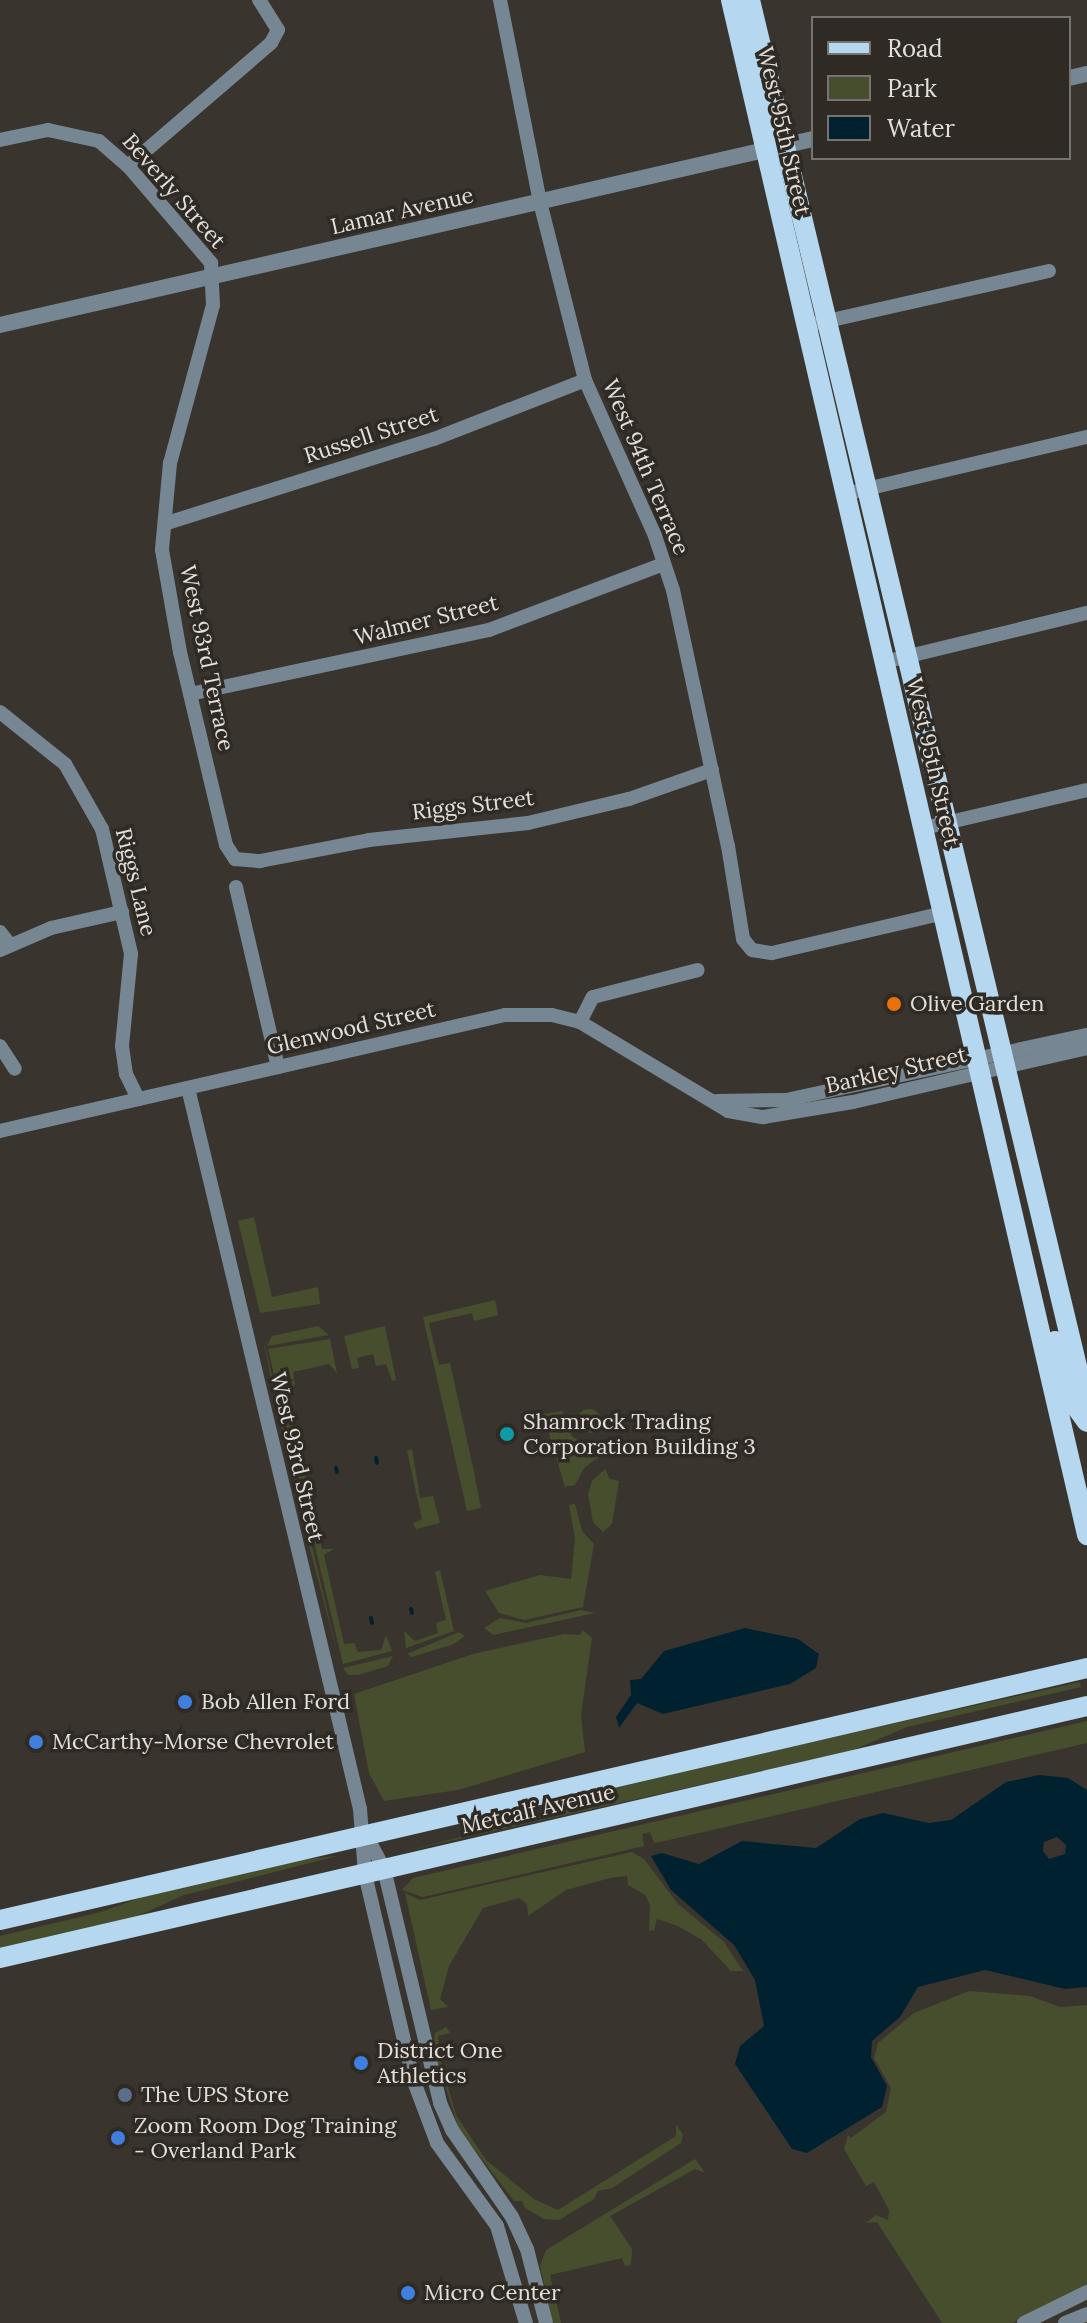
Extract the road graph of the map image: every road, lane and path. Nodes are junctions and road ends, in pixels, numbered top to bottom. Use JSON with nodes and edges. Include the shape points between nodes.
{"nodes":[{"id":1,"x":259,"y":0,"type":"edge"},
{"id":2,"x":500,"y":0,"type":"edge"},
{"id":3,"x":731,"y":0,"type":"edge"},
{"id":4,"x":750,"y":0,"type":"edge"},
{"id":5,"x":811,"y":139,"type":"edge"},
{"id":6,"x":0,"y":140,"type":"edge"},
{"id":7,"x":786,"y":145,"type":"junction"},
{"id":8,"x":763,"y":150,"type":"junction"},
{"id":9,"x":128,"y":166,"type":"junction"},
{"id":10,"x":540,"y":202,"type":"junction"},
{"id":11,"x":1049,"y":271,"type":"dead end"},
{"id":12,"x":213,"y":278,"type":"junction"},
{"id":13,"x":828,"y":321,"type":"junction"},
{"id":14,"x":0,"y":325,"type":"edge"},
{"id":15,"x":805,"y":326,"type":"junction"},
{"id":16,"x":585,"y":380,"type":"junction"},
{"id":17,"x":1087,"y":437,"type":"edge"},
{"id":18,"x":868,"y":489,"type":"junction"},
{"id":19,"x":845,"y":494,"type":"junction"},
{"id":20,"x":167,"y":523,"type":"junction"},
{"id":21,"x":664,"y":564,"type":"junction"},
{"id":22,"x":1087,"y":613,"type":"edge"},
{"id":23,"x":907,"y":656,"type":"junction"},
{"id":24,"x":884,"y":662,"type":"junction"},
{"id":25,"x":190,"y":694,"type":"junction"},
{"id":26,"x":0,"y":712,"type":"edge"},
{"id":27,"x":712,"y":770,"type":"junction"},
{"id":28,"x":1087,"y":790,"type":"edge"},
{"id":29,"x":946,"y":823,"type":"junction"},
{"id":30,"x":924,"y":828,"type":"junction"},
{"id":31,"x":235,"y":859,"type":"joint"},
{"id":32,"x":236,"y":887,"type":"dead end"},
{"id":33,"x":122,"y":912,"type":"junction"},
{"id":34,"x":944,"y":913,"type":"junction"},
{"id":35,"x":0,"y":932,"type":"edge"},
{"id":36,"x":5,"y":948,"type":"edge"},
{"id":37,"x":698,"y":970,"type":"dead end"},
{"id":38,"x":580,"y":1022,"type":"junction"},
{"id":39,"x":1087,"y":1035,"type":"edge"},
{"id":40,"x":0,"y":1046,"type":"edge"},
{"id":41,"x":1087,"y":1048,"type":"edge"},
{"id":42,"x":1003,"y":1060,"type":"junction"},
{"id":43,"x":978,"y":1065,"type":"junction"},
{"id":44,"x":278,"y":1067,"type":"junction"},
{"id":45,"x":15,"y":1069,"type":"dead end"},
{"id":46,"x":188,"y":1088,"type":"junction"},
{"id":47,"x":138,"y":1099,"type":"junction"},
{"id":48,"x":0,"y":1131,"type":"edge"},
{"id":49,"x":1038,"y":1323,"type":"junction"},
{"id":50,"x":1087,"y":1408,"type":"edge"},
{"id":51,"x":1087,"y":1422,"type":"edge"},
{"id":52,"x":1087,"y":1535,"type":"edge"},
{"id":53,"x":1087,"y":1668,"type":"edge"},
{"id":54,"x":1087,"y":1706,"type":"edge"},
{"id":55,"x":366,"y":1835,"type":"junction"},
{"id":56,"x":375,"y":1872,"type":"junction"},
{"id":57,"x":0,"y":1920,"type":"edge"},
{"id":58,"x":0,"y":1958,"type":"edge"},
{"id":59,"x":1087,"y":2292,"type":"edge"},
{"id":60,"x":1087,"y":2314,"type":"edge"},
{"id":61,"x":526,"y":2323,"type":"edge"},
{"id":62,"x":546,"y":2323,"type":"edge"},
{"id":63,"x":1024,"y":2323,"type":"edge"},
{"id":64,"x":1065,"y":2323,"type":"edge"}],
"edges":[{"from":1,"to":9,"type":"street","via":[[278,30],[271,43]]},
{"from":2,"to":10,"type":"street","name":"West 94th Terrace"},
{"from":3,"to":8,"type":"main road","name":"West 95th Street"},
{"from":4,"to":7,"type":"main road","name":"West 95th Street"},
{"from":5,"to":7,"type":"street","name":"Lamar Avenue"},
{"from":6,"to":9,"type":"street","name":"Beverly Street","via":[[66,130],[99,141]]},
{"from":7,"to":8,"type":"street","name":"Lamar Avenue"},
{"from":7,"to":13,"type":"main road","name":"West 95th Street"},
{"from":8,"to":10,"type":"street","name":"Lamar Avenue"},
{"from":8,"to":15,"type":"main road","name":"West 95th Street"},
{"from":9,"to":12,"type":"street","name":"Beverly Street","via":[[201,248]]},
{"from":10,"to":12,"type":"street","name":"Lamar Avenue"},
{"from":10,"to":16,"type":"street","name":"West 94th Terrace"},
{"from":11,"to":13,"type":"street"},
{"from":12,"to":14,"type":"street","name":"Lamar Avenue"},
{"from":12,"to":20,"type":"street","name":"West 93rd Terrace","via":[[213,305],[170,463]]},
{"from":13,"to":15,"type":"street"},
{"from":13,"to":18,"type":"main road","name":"West 95th Street"},
{"from":15,"to":19,"type":"main road","name":"West 95th Street"},
{"from":16,"to":20,"type":"street","name":"Russell Street","via":[[434,439]]},
{"from":16,"to":21,"type":"street","name":"West 94th Terrace"},
{"from":17,"to":18,"type":"street"},
{"from":18,"to":19,"type":"street"},
{"from":18,"to":23,"type":"main road","name":"West 95th Street"},
{"from":19,"to":24,"type":"main road","name":"West 95th Street"},
{"from":20,"to":25,"type":"street","name":"West 93rd Terrace","via":[[162,550],[166,589]]},
{"from":21,"to":25,"type":"street","name":"Walmer Street","via":[[489,630]]},
{"from":21,"to":27,"type":"street","name":"West 94th Terrace"},
{"from":22,"to":23,"type":"street"},
{"from":23,"to":24,"type":"street"},
{"from":23,"to":29,"type":"main road","name":"West 95th Street"},
{"from":24,"to":30,"type":"main road","name":"West 95th Street"},
{"from":25,"to":31,"type":"street","name":"West 93rd Terrace","via":[[226,845]]},
{"from":26,"to":33,"type":"street","name":"Riggs Lane","via":[[46,744],[79,782],[102,829]]},
{"from":27,"to":31,"type":"street","name":"Riggs Street","via":[[629,799],[528,823],[369,840],[260,861]]},
{"from":27,"to":34,"type":"street","name":"West 94th Terrace","via":[[743,939],[752,950],[772,953]]},
{"from":28,"to":29,"type":"street"},
{"from":29,"to":30,"type":"street"},
{"from":29,"to":42,"type":"main road","name":"West 95th Street"},
{"from":30,"to":34,"type":"main road","name":"West 95th Street"},
{"from":32,"to":44,"type":"street"},
{"from":33,"to":36,"type":"street","via":[[51,928]]},
{"from":33,"to":47,"type":"street","name":"Riggs Lane","via":[[131,954],[122,1046]]},
{"from":34,"to":43,"type":"main road","name":"West 95th Street"},
{"from":35,"to":36,"type":"street"},
{"from":37,"to":38,"type":"street","via":[[593,997]]},
{"from":38,"to":43,"type":"street","name":"Barkley Street","via":[[717,1101],[786,1100]]},
{"from":38,"to":44,"type":"street","name":"Glenwood Street","via":[[552,1015],[505,1015]]},
{"from":39,"to":42,"type":"street","name":"Barkley Street"},
{"from":40,"to":45,"type":"street"},
{"from":41,"to":42,"type":"street","name":"Barkley Street"},
{"from":42,"to":43,"type":"street","name":"Barkley Street"},
{"from":42,"to":50,"type":"main road","name":"West 95th Street"},
{"from":43,"to":49,"type":"main road","name":"West 95th Street"},
{"from":44,"to":46,"type":"street","name":"Glenwood Street"},
{"from":46,"to":47,"type":"street","name":"Glenwood Street"},
{"from":46,"to":55,"type":"street","name":"West 93rd Street"},
{"from":47,"to":48,"type":"street","name":"Glenwood Street"},
{"from":49,"to":51,"type":"main road","via":[[1051,1327],[1071,1400]]},
{"from":49,"to":52,"type":"main road","name":"West 95th Street"},
{"from":53,"to":55,"type":"main road","name":"Metcalf Avenue"},
{"from":54,"to":56,"type":"main road","name":"Metcalf Avenue"},
{"from":55,"to":56,"type":"street","name":"West 93rd Street"},
{"from":55,"to":57,"type":"main road","name":"Metcalf Avenue"},
{"from":56,"to":58,"type":"main road","name":"Metcalf Avenue"},
{"from":56,"to":61,"type":"street","name":"West 93rd Street","via":[[422,2113],[437,2143],[497,2226]]},
{"from":56,"to":62,"type":"street","name":"West 93rd Street","via":[[440,2103],[452,2130],[512,2217],[527,2249]]},
{"from":59,"to":63,"type":"street"},
{"from":60,"to":64,"type":"street"}]}
